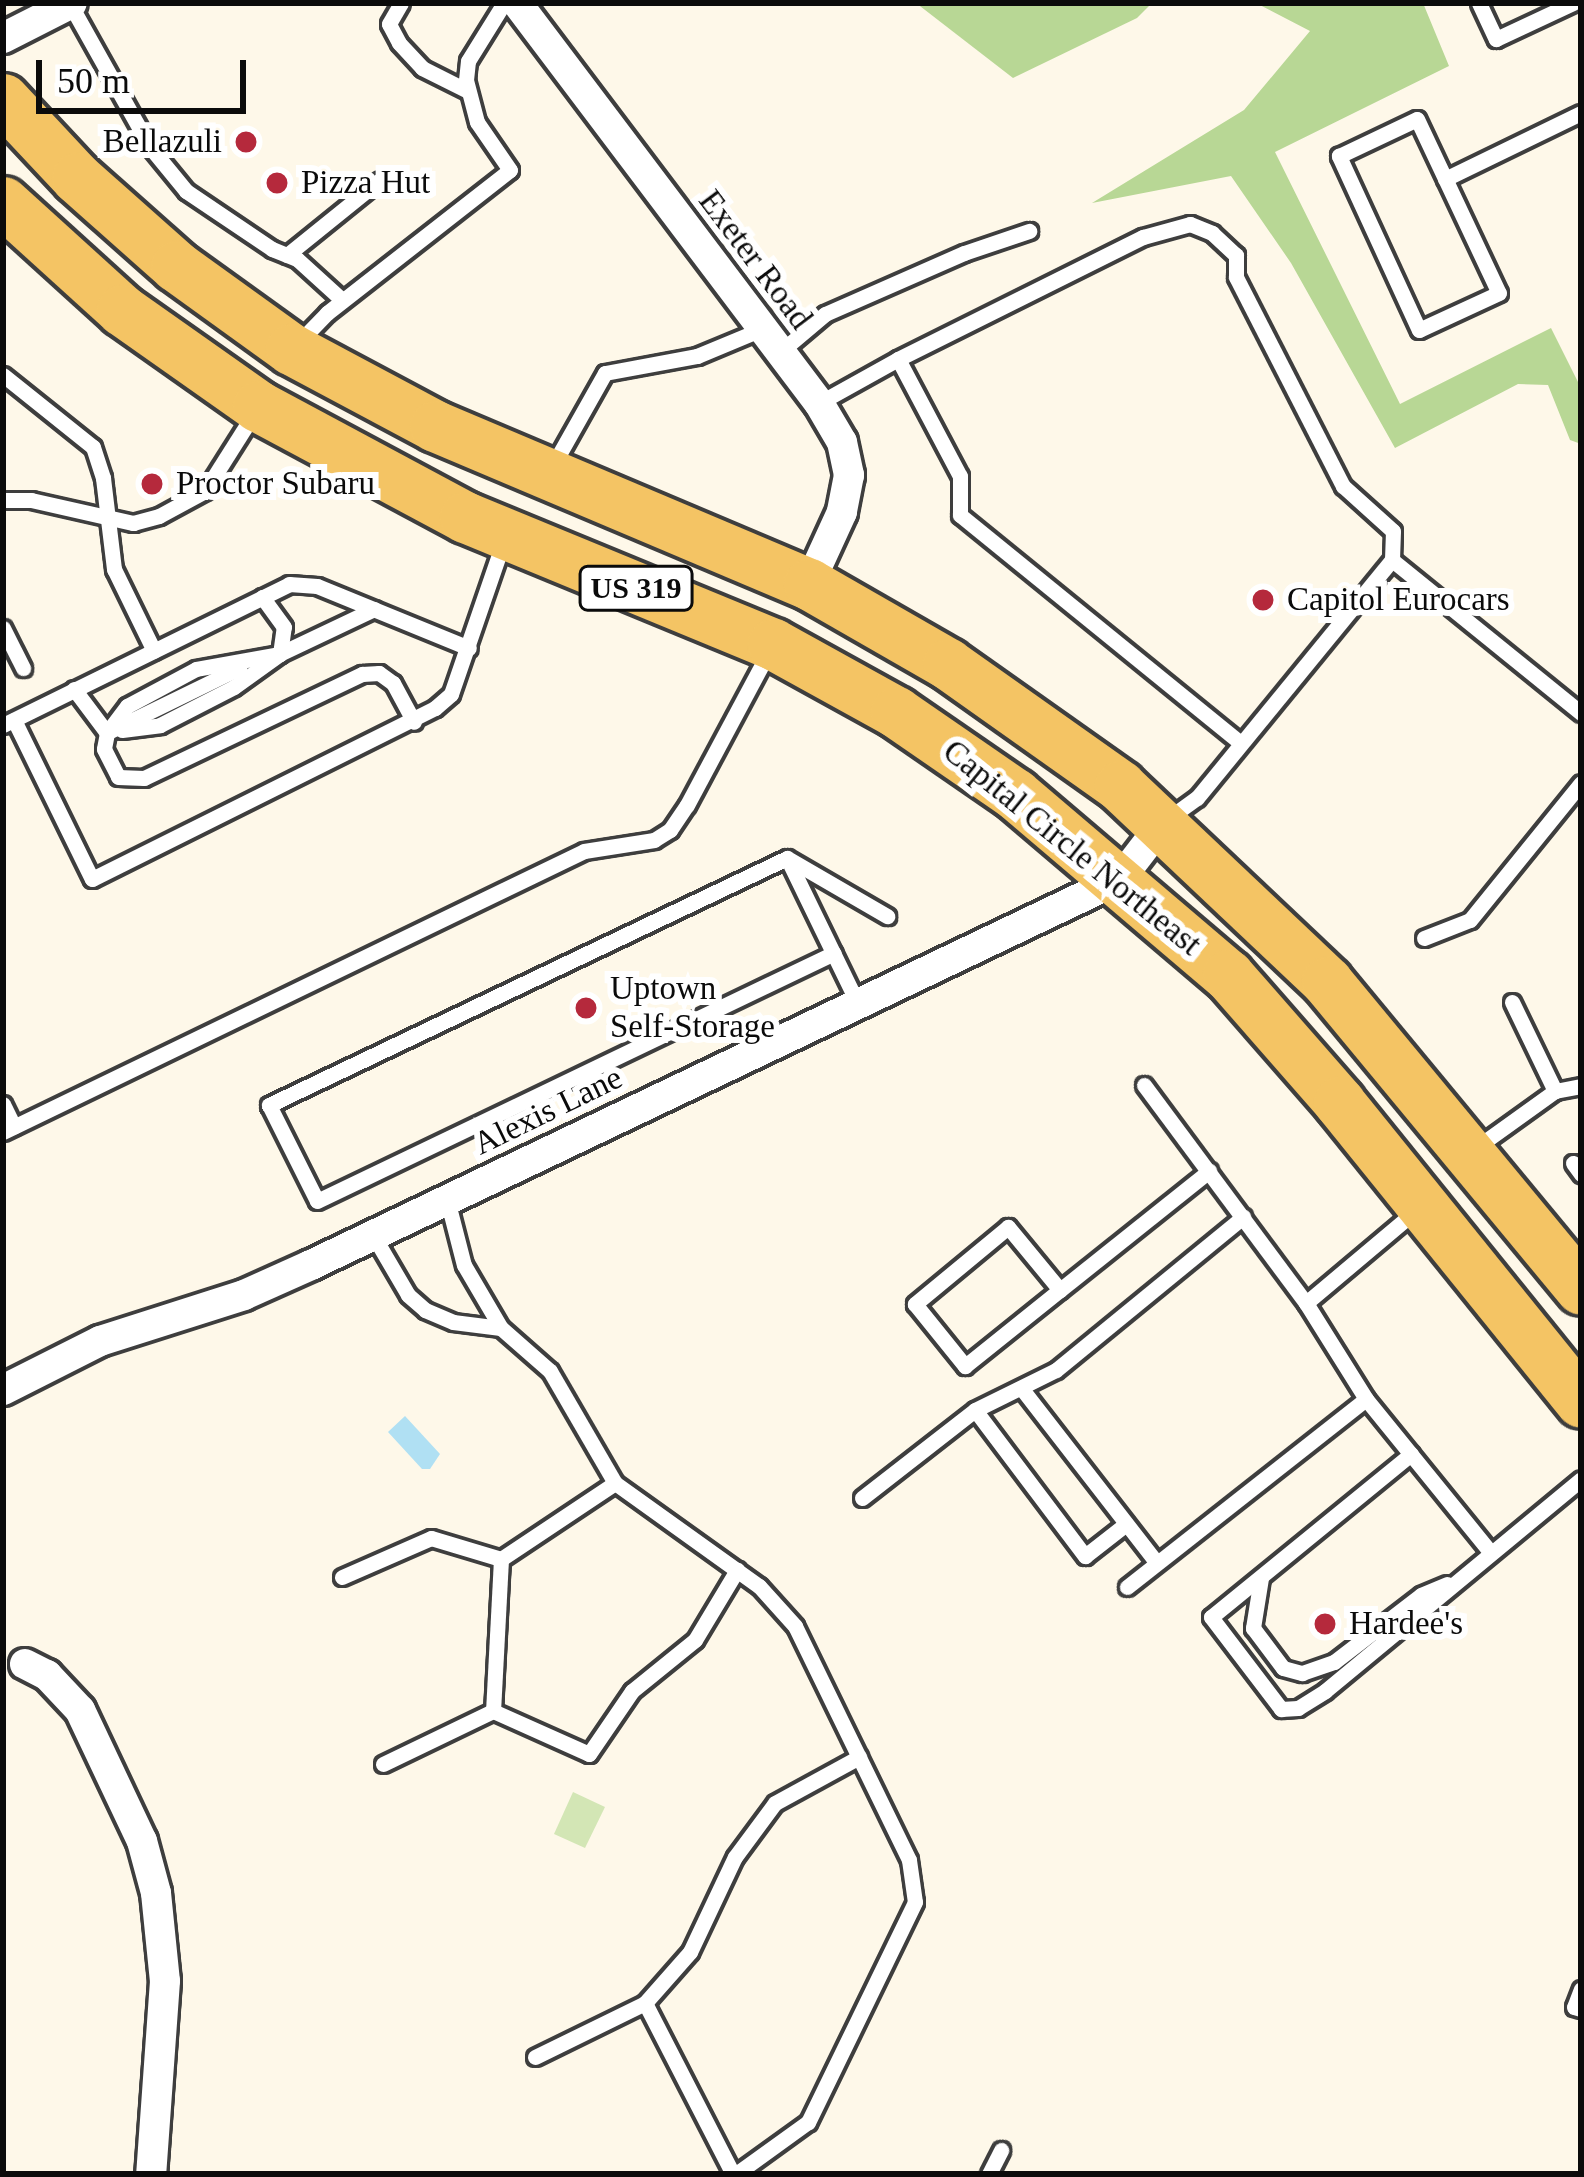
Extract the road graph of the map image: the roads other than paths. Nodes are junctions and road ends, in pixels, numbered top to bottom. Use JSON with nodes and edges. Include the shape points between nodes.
{"nodes":[{"id":1,"x":71,"y":3,"type":"edge"},
{"id":2,"x":401,"y":3,"type":"edge"},
{"id":3,"x":504,"y":3,"type":"edge"},
{"id":4,"x":517,"y":3,"type":"edge"},
{"id":5,"x":1479,"y":3,"type":"edge"},
{"id":6,"x":1573,"y":3,"type":"edge"},
{"id":7,"x":3,"y":38,"type":"edge"},
{"id":8,"x":468,"y":91,"type":"junction"},
{"id":9,"x":3,"y":99,"type":"edge"},
{"id":10,"x":1581,"y":113,"type":"edge"},
{"id":11,"x":1445,"y":179,"type":"junction"},
{"id":12,"x":380,"y":180,"type":"dead end"},
{"id":13,"x":3,"y":202,"type":"edge"},
{"id":14,"x":1030,"y":231,"type":"dead end"},
{"id":15,"x":287,"y":255,"type":"junction"},
{"id":16,"x":342,"y":300,"type":"junction"},
{"id":17,"x":771,"y":340,"type":"junction"},
{"id":18,"x":291,"y":349,"type":"junction"},
{"id":19,"x":898,"y":359,"type":"junction"},
{"id":20,"x":3,"y":375,"type":"edge"},
{"id":21,"x":819,"y":403,"type":"junction"},
{"id":22,"x":258,"y":406,"type":"junction"},
{"id":23,"x":548,"y":476,"type":"junction"},
{"id":24,"x":3,"y":500,"type":"edge"},
{"id":25,"x":109,"y":519,"type":"junction"},
{"id":26,"x":507,"y":534,"type":"junction"},
{"id":27,"x":1391,"y":560,"type":"junction"},
{"id":28,"x":809,"y":584,"type":"junction"},
{"id":29,"x":262,"y":597,"type":"junction"},
{"id":30,"x":374,"y":609,"type":"junction"},
{"id":31,"x":3,"y":628,"type":"edge"},
{"id":32,"x":772,"y":644,"type":"junction"},
{"id":33,"x":469,"y":648,"type":"junction"},
{"id":34,"x":154,"y":650,"type":"junction"},
{"id":35,"x":280,"y":655,"type":"junction"},
{"id":36,"x":23,"y":668,"type":"dead end"},
{"id":37,"x":74,"y":689,"type":"junction"},
{"id":38,"x":1581,"y":713,"type":"edge"},
{"id":39,"x":8,"y":722,"type":"edge"},
{"id":40,"x":414,"y":722,"type":"junction"},
{"id":41,"x":107,"y":733,"type":"junction"},
{"id":42,"x":1239,"y":742,"type":"junction"},
{"id":43,"x":1581,"y":783,"type":"edge"},
{"id":44,"x":1163,"y":823,"type":"junction"},
{"id":45,"x":787,"y":858,"type":"junction"},
{"id":46,"x":1120,"y":879,"type":"junction"},
{"id":47,"x":887,"y":916,"type":"dead end"},
{"id":48,"x":1424,"y":938,"type":"dead end"},
{"id":49,"x":834,"y":953,"type":"junction"},
{"id":50,"x":857,"y":1002,"type":"junction"},
{"id":51,"x":1512,"y":1002,"type":"dead end"},
{"id":52,"x":1144,"y":1085,"type":"dead end"},
{"id":53,"x":1581,"y":1086,"type":"edge"},
{"id":54,"x":1555,"y":1091,"type":"junction"},
{"id":55,"x":3,"y":1104,"type":"edge"},
{"id":56,"x":8,"y":1130,"type":"edge"},
{"id":57,"x":1470,"y":1152,"type":"junction"},
{"id":58,"x":1209,"y":1171,"type":"junction"},
{"id":59,"x":447,"y":1199,"type":"junction"},
{"id":60,"x":1423,"y":1204,"type":"junction"},
{"id":61,"x":1243,"y":1217,"type":"junction"},
{"id":62,"x":373,"y":1235,"type":"junction"},
{"id":63,"x":1580,"y":1288,"type":"edge"},
{"id":64,"x":1060,"y":1290,"type":"junction"},
{"id":65,"x":1306,"y":1303,"type":"junction"},
{"id":66,"x":501,"y":1328,"type":"junction"},
{"id":67,"x":1022,"y":1389,"type":"junction"},
{"id":68,"x":3,"y":1390,"type":"edge"},
{"id":69,"x":1366,"y":1399,"type":"junction"},
{"id":70,"x":1581,"y":1402,"type":"edge"},
{"id":71,"x":974,"y":1410,"type":"junction"},
{"id":72,"x":1412,"y":1454,"type":"junction"},
{"id":73,"x":1581,"y":1479,"type":"edge"},
{"id":74,"x":615,"y":1483,"type":"junction"},
{"id":75,"x":862,"y":1498,"type":"dead end"},
{"id":76,"x":1126,"y":1524,"type":"junction"},
{"id":77,"x":1492,"y":1553,"type":"junction"},
{"id":78,"x":502,"y":1558,"type":"junction"},
{"id":79,"x":1157,"y":1563,"type":"junction"},
{"id":80,"x":737,"y":1570,"type":"junction"},
{"id":81,"x":1262,"y":1576,"type":"junction"},
{"id":82,"x":342,"y":1577,"type":"dead end"},
{"id":83,"x":1460,"y":1579,"type":"junction"},
{"id":84,"x":1127,"y":1587,"type":"dead end"},
{"id":85,"x":25,"y":1664,"type":"dead end"},
{"id":86,"x":494,"y":1711,"type":"junction"},
{"id":87,"x":859,"y":1757,"type":"junction"},
{"id":88,"x":382,"y":1764,"type":"dead end"},
{"id":89,"x":1581,"y":1989,"type":"edge"},
{"id":90,"x":645,"y":2003,"type":"junction"},
{"id":91,"x":1581,"y":2009,"type":"edge"},
{"id":92,"x":535,"y":2057,"type":"dead end"},
{"id":93,"x":1001,"y":2150,"type":"dead end"},
{"id":94,"x":151,"y":2174,"type":"edge"},
{"id":95,"x":735,"y":2174,"type":"edge"},
{"id":96,"x":989,"y":2174,"type":"edge"}],
"edges":[{"from":1,"to":7,"type":"street"},
{"from":1,"to":15,"type":"lane","via":[[150,147],[186,191]]},
{"from":2,"to":8,"type":"lane","via":[[389,24],[399,43],[422,68]]},
{"from":3,"to":8,"type":"lane","via":[[468,61]]},
{"from":4,"to":17,"type":"street","name":"Exeter Road"},
{"from":5,"to":6,"type":"lane","via":[[1496,38]]},
{"from":8,"to":16,"type":"lane","via":[[477,122],[510,170]]},
{"from":9,"to":18,"type":"main road","name":"Capital Circle Northeast","number":"US 319","via":[[176,266]]},
{"from":10,"to":11,"type":"lane"},
{"from":11,"to":11,"type":"lane","via":[[1499,293],[1419,330],[1339,157],[1417,119]]},
{"from":12,"to":15,"type":"lane"},
{"from":13,"to":22,"type":"main road","name":"Capital Circle Northeast","number":"US 319","via":[[122,310]]},
{"from":14,"to":17,"type":"lane"},
{"from":15,"to":16,"type":"lane"},
{"from":16,"to":18,"type":"lane"},
{"from":17,"to":21,"type":"street","name":"Exeter Road"},
{"from":17,"to":23,"type":"lane","via":[[605,373]]},
{"from":18,"to":23,"type":"main road","name":"Capital Circle Northeast","number":"US 319"},
{"from":19,"to":21,"type":"lane"},
{"from":19,"to":27,"type":"lane","via":[[1142,237],[1190,224],[1237,255],[1236,277],[1343,486],[1393,531]]},
{"from":19,"to":42,"type":"lane","via":[[960,476],[961,515]]},
{"from":20,"to":25,"type":"lane","via":[[93,447]]},
{"from":21,"to":28,"type":"street","name":"Exeter Road","via":[[842,442],[849,476]]},
{"from":22,"to":25,"type":"lane","via":[[205,490],[146,519]]},
{"from":22,"to":26,"type":"main road","name":"Capital Circle Northeast","number":"US 319","via":[[367,469]]},
{"from":23,"to":28,"type":"main road","name":"Capital Circle Northeast","number":"US 319"},
{"from":24,"to":25,"type":"lane"},
{"from":25,"to":34,"type":"lane","via":[[114,568]]},
{"from":26,"to":32,"type":"main road","name":"Capital Circle Northeast","number":"US 319"},
{"from":26,"to":33,"type":"lane"},
{"from":27,"to":38,"type":"lane"},
{"from":27,"to":42,"type":"lane"},
{"from":28,"to":32,"type":"main road"},
{"from":28,"to":44,"type":"main road","name":"Capital Circle Northeast","number":"US 319","via":[[964,675]]},
{"from":29,"to":30,"type":"lane","via":[[289,584],[316,586]]},
{"from":29,"to":34,"type":"lane"},
{"from":29,"to":35,"type":"lane","via":[[284,628]]},
{"from":30,"to":33,"type":"lane"},
{"from":30,"to":35,"type":"lane"},
{"from":31,"to":36,"type":"lane"},
{"from":32,"to":46,"type":"main road","name":"Capital Circle Northeast","number":"US 319","via":[[896,712]]},
{"from":32,"to":56,"type":"lane","via":[[687,806],[655,840],[584,851]]},
{"from":33,"to":40,"type":"lane","via":[[451,694]]},
{"from":34,"to":37,"type":"lane"},
{"from":35,"to":41,"type":"lane","via":[[160,725]]},
{"from":35,"to":41,"type":"lane","via":[[196,669],[127,706]]},
{"from":37,"to":39,"type":"lane"},
{"from":37,"to":41,"type":"lane"},
{"from":39,"to":40,"type":"lane","via":[[92,878]]},
{"from":40,"to":41,"type":"lane","via":[[379,673],[362,674],[144,778],[118,777],[104,749]]},
{"from":42,"to":44,"type":"lane","via":[[1196,798]]},
{"from":43,"to":48,"type":"lane","via":[[1470,920]]},
{"from":44,"to":46,"type":"street","name":"Alexis Lane"},
{"from":44,"to":57,"type":"main road","name":"Capital Circle Northeast","number":"US 319","via":[[1327,982]]},
{"from":45,"to":47,"type":"lane"},
{"from":45,"to":49,"type":"lane"},
{"from":45,"to":49,"type":"lane","via":[[269,1106],[317,1201]]},
{"from":46,"to":50,"type":"street","name":"Alexis Lane"},
{"from":46,"to":60,"type":"main road","name":"Capital Circle Northeast","number":"US 319","via":[[1228,975]]},
{"from":49,"to":50,"type":"lane"},
{"from":50,"to":59,"type":"street","name":"Alexis Lane"},
{"from":51,"to":54,"type":"lane"},
{"from":52,"to":58,"type":"lane"},
{"from":53,"to":54,"type":"lane"},
{"from":54,"to":57,"type":"lane"},
{"from":55,"to":56,"type":"lane"},
{"from":57,"to":60,"type":"main road"},
{"from":57,"to":63,"type":"main road","name":"Capital Circle Northeast","number":"US 319"},
{"from":58,"to":61,"type":"lane"},
{"from":58,"to":64,"type":"lane"},
{"from":59,"to":62,"type":"street","name":"Alexis Lane"},
{"from":59,"to":66,"type":"lane","via":[[464,1265]]},
{"from":60,"to":65,"type":"lane"},
{"from":60,"to":70,"type":"main road","name":"Capital Circle Northeast","number":"US 319"},
{"from":61,"to":65,"type":"lane"},
{"from":61,"to":67,"type":"lane"},
{"from":62,"to":66,"type":"lane","via":[[425,1310]]},
{"from":62,"to":68,"type":"street","name":"Alexis Lane","via":[[244,1295],[100,1342]]},
{"from":64,"to":64,"type":"lane","via":[[964,1366],[915,1304],[1008,1227]]},
{"from":65,"to":69,"type":"lane"},
{"from":66,"to":74,"type":"lane","via":[[550,1371]]},
{"from":67,"to":71,"type":"lane"},
{"from":67,"to":76,"type":"lane"},
{"from":69,"to":72,"type":"lane"},
{"from":69,"to":79,"type":"lane"},
{"from":71,"to":75,"type":"lane"},
{"from":71,"to":76,"type":"lane","via":[[1085,1556]]},
{"from":72,"to":77,"type":"lane"},
{"from":72,"to":81,"type":"lane"},
{"from":73,"to":77,"type":"lane"},
{"from":74,"to":78,"type":"lane"},
{"from":74,"to":80,"type":"lane"},
{"from":76,"to":79,"type":"lane"},
{"from":77,"to":83,"type":"lane"},
{"from":78,"to":82,"type":"lane","via":[[431,1538]]},
{"from":78,"to":86,"type":"lane"},
{"from":79,"to":84,"type":"lane"},
{"from":80,"to":86,"type":"lane","via":[[695,1640],[632,1691],[589,1754]]},
{"from":80,"to":87,"type":"lane","via":[[795,1626]]},
{"from":81,"to":83,"type":"lane","via":[[1253,1628],[1283,1668],[1303,1673],[1334,1662],[1421,1595]]},
{"from":81,"to":83,"type":"lane","via":[[1210,1617],[1281,1709],[1325,1691]]},
{"from":85,"to":94,"type":"street","via":[[80,1710],[142,1841],[157,1893],[165,1982]]},
{"from":86,"to":88,"type":"lane"},
{"from":87,"to":90,"type":"lane","via":[[776,1803],[735,1857],[690,1952]]},
{"from":87,"to":95,"type":"lane","via":[[908,1860],[915,1902],[808,2122]]},
{"from":89,"to":91,"type":"lane","via":[[1574,2007]]},
{"from":90,"to":92,"type":"lane"},
{"from":90,"to":95,"type":"lane"},
{"from":93,"to":96,"type":"lane"}]}
